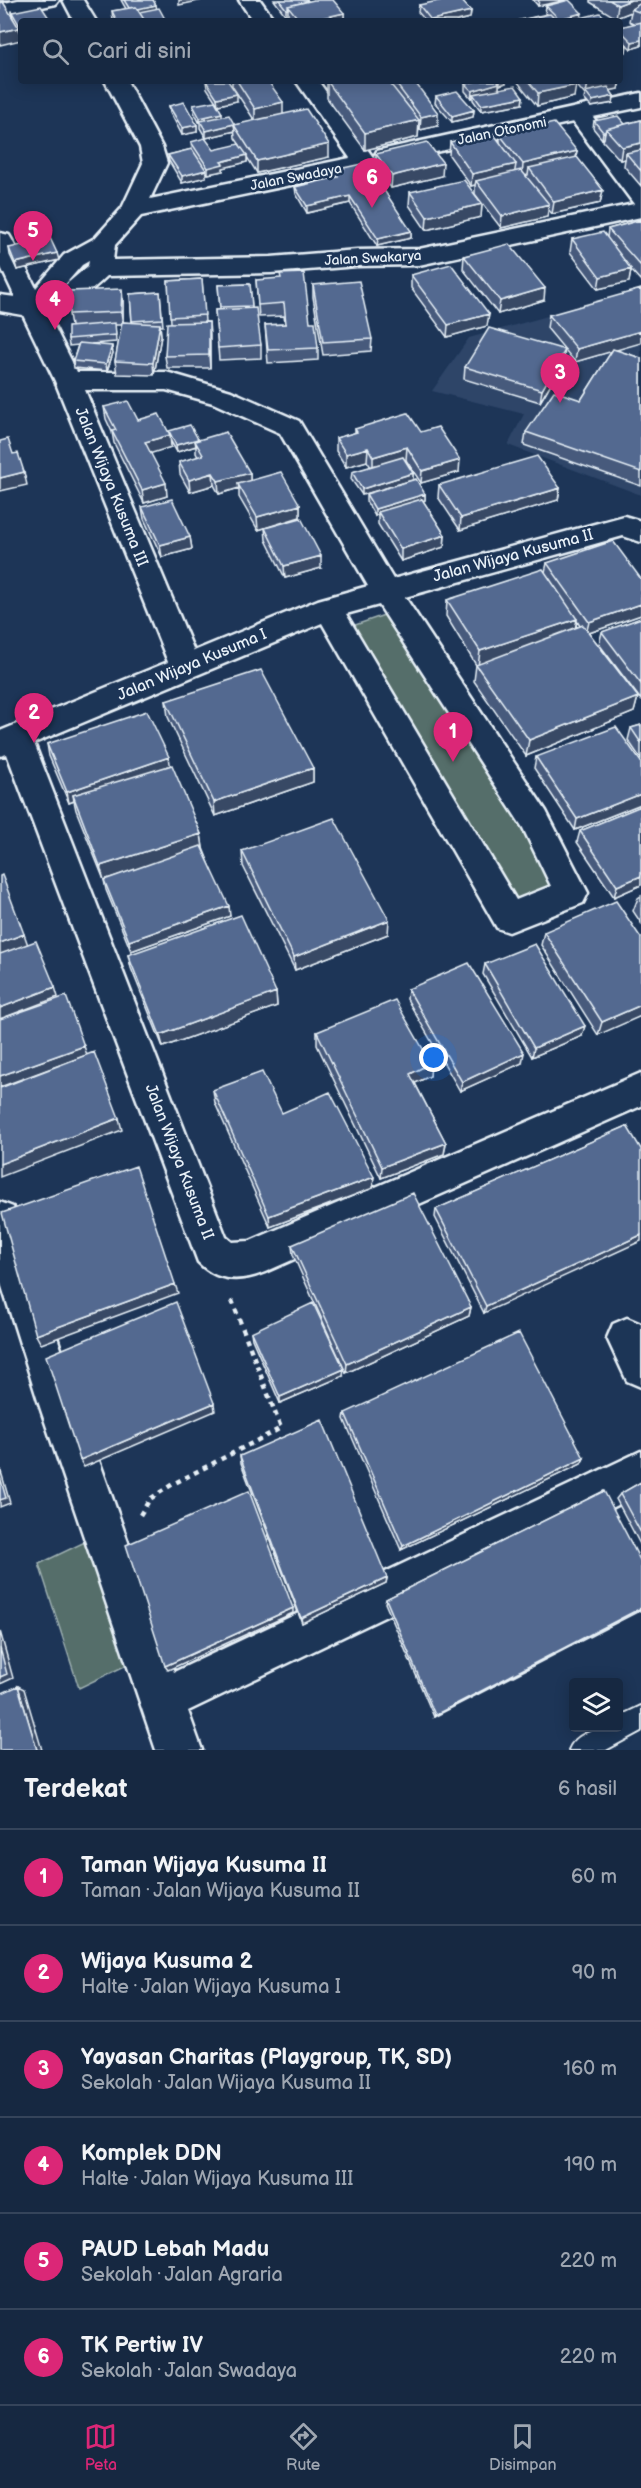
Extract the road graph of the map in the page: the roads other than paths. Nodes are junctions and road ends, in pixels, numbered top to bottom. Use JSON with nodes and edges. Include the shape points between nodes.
{"nodes":[{"id":1,"x":49,"y":0,"type":"edge"},
{"id":2,"x":74,"y":0,"type":"edge"},
{"id":3,"x":249,"y":0,"type":"edge"},
{"id":4,"x":0,"y":10,"type":"edge"},
{"id":5,"x":83,"y":18,"type":"edge"},
{"id":6,"x":262,"y":18,"type":"edge"},
{"id":7,"x":118,"y":84,"type":"edge"},
{"id":8,"x":309,"y":84,"type":"edge"},
{"id":9,"x":641,"y":100,"type":"edge"},
{"id":10,"x":580,"y":115,"type":"junction"},
{"id":11,"x":363,"y":160,"type":"junction"},
{"id":12,"x":641,"y":199,"type":"edge"},
{"id":13,"x":133,"y":210,"type":"junction"},
{"id":14,"x":641,"y":210,"type":"edge"},
{"id":15,"x":0,"y":240,"type":"edge"},
{"id":16,"x":104,"y":243,"type":"junction"},
{"id":17,"x":100,"y":268,"type":"junction"},
{"id":18,"x":0,"y":303,"type":"edge"},
{"id":19,"x":32,"y":308,"type":"junction"},
{"id":20,"x":68,"y":381,"type":"junction"},
{"id":21,"x":641,"y":532,"type":"edge"},
{"id":22,"x":385,"y":590,"type":"junction"},
{"id":23,"x":328,"y":608,"type":"junction"},
{"id":24,"x":186,"y":668,"type":"junction"},
{"id":25,"x":8,"y":741,"type":"edge"},
{"id":26,"x":641,"y":1089,"type":"edge"},
{"id":27,"x":0,"y":1220,"type":"edge"},
{"id":28,"x":641,"y":1472,"type":"edge"},
{"id":29,"x":163,"y":1700,"type":"junction"},
{"id":30,"x":641,"y":1718,"type":"edge"},
{"id":31,"x":179,"y":1750,"type":"edge"},
{"id":32,"x":581,"y":1750,"type":"edge"}],
"edges":[{"from":1,"to":4,"type":"street"},
{"from":2,"to":5,"type":"street"},
{"from":3,"to":6,"type":"street"},
{"from":7,"to":13,"type":"street","via":[[152,147],[155,163]]},
{"from":8,"to":11,"type":"street","name":"Jalan Swadaya"},
{"from":9,"to":10,"type":"street","name":"Jalan Otonomi"},
{"from":10,"to":11,"type":"street","name":"Jalan Otonomi"},
{"from":10,"to":12,"type":"street"},
{"from":11,"to":13,"type":"street","name":"Jalan Swadaya"},
{"from":13,"to":16,"type":"street"},
{"from":14,"to":17,"type":"street","name":"Jalan Swakarya","via":[[419,256],[271,265]]},
{"from":15,"to":19,"type":"street","name":"Jalan Wijaya Kusuma III"},
{"from":16,"to":17,"type":"street"},
{"from":16,"to":19,"type":"street","via":[[73,260]]},
{"from":17,"to":19,"type":"street","via":[[70,294]]},
{"from":18,"to":19,"type":"street"},
{"from":19,"to":20,"type":"street","name":"Jalan Wijaya Kusuma III"},
{"from":20,"to":22,"type":"street","via":[[166,381],[222,397],[290,427]]},
{"from":20,"to":24,"type":"street","name":"Jalan Wijaya Kusuma III"},
{"from":21,"to":22,"type":"street","name":"Jalan Wijaya Kusuma II","via":[[624,526]]},
{"from":22,"to":23,"type":"street","name":"Jalan Wijaya Kusuma I"},
{"from":22,"to":23,"type":"street","via":[[535,820],[572,893],[508,918]]},
{"from":23,"to":24,"type":"street","name":"Jalan Wijaya Kusuma I"},
{"from":24,"to":25,"type":"street","name":"Jalan Wijaya Kusuma I"},
{"from":25,"to":26,"type":"street","name":"Jalan Wijaya Kusuma II","via":[[212,1249],[221,1260],[250,1259]]},
{"from":27,"to":29,"type":"street","via":[[58,1401]]},
{"from":28,"to":29,"type":"street"},
{"from":29,"to":31,"type":"street"},
{"from":30,"to":32,"type":"lane"}]}
